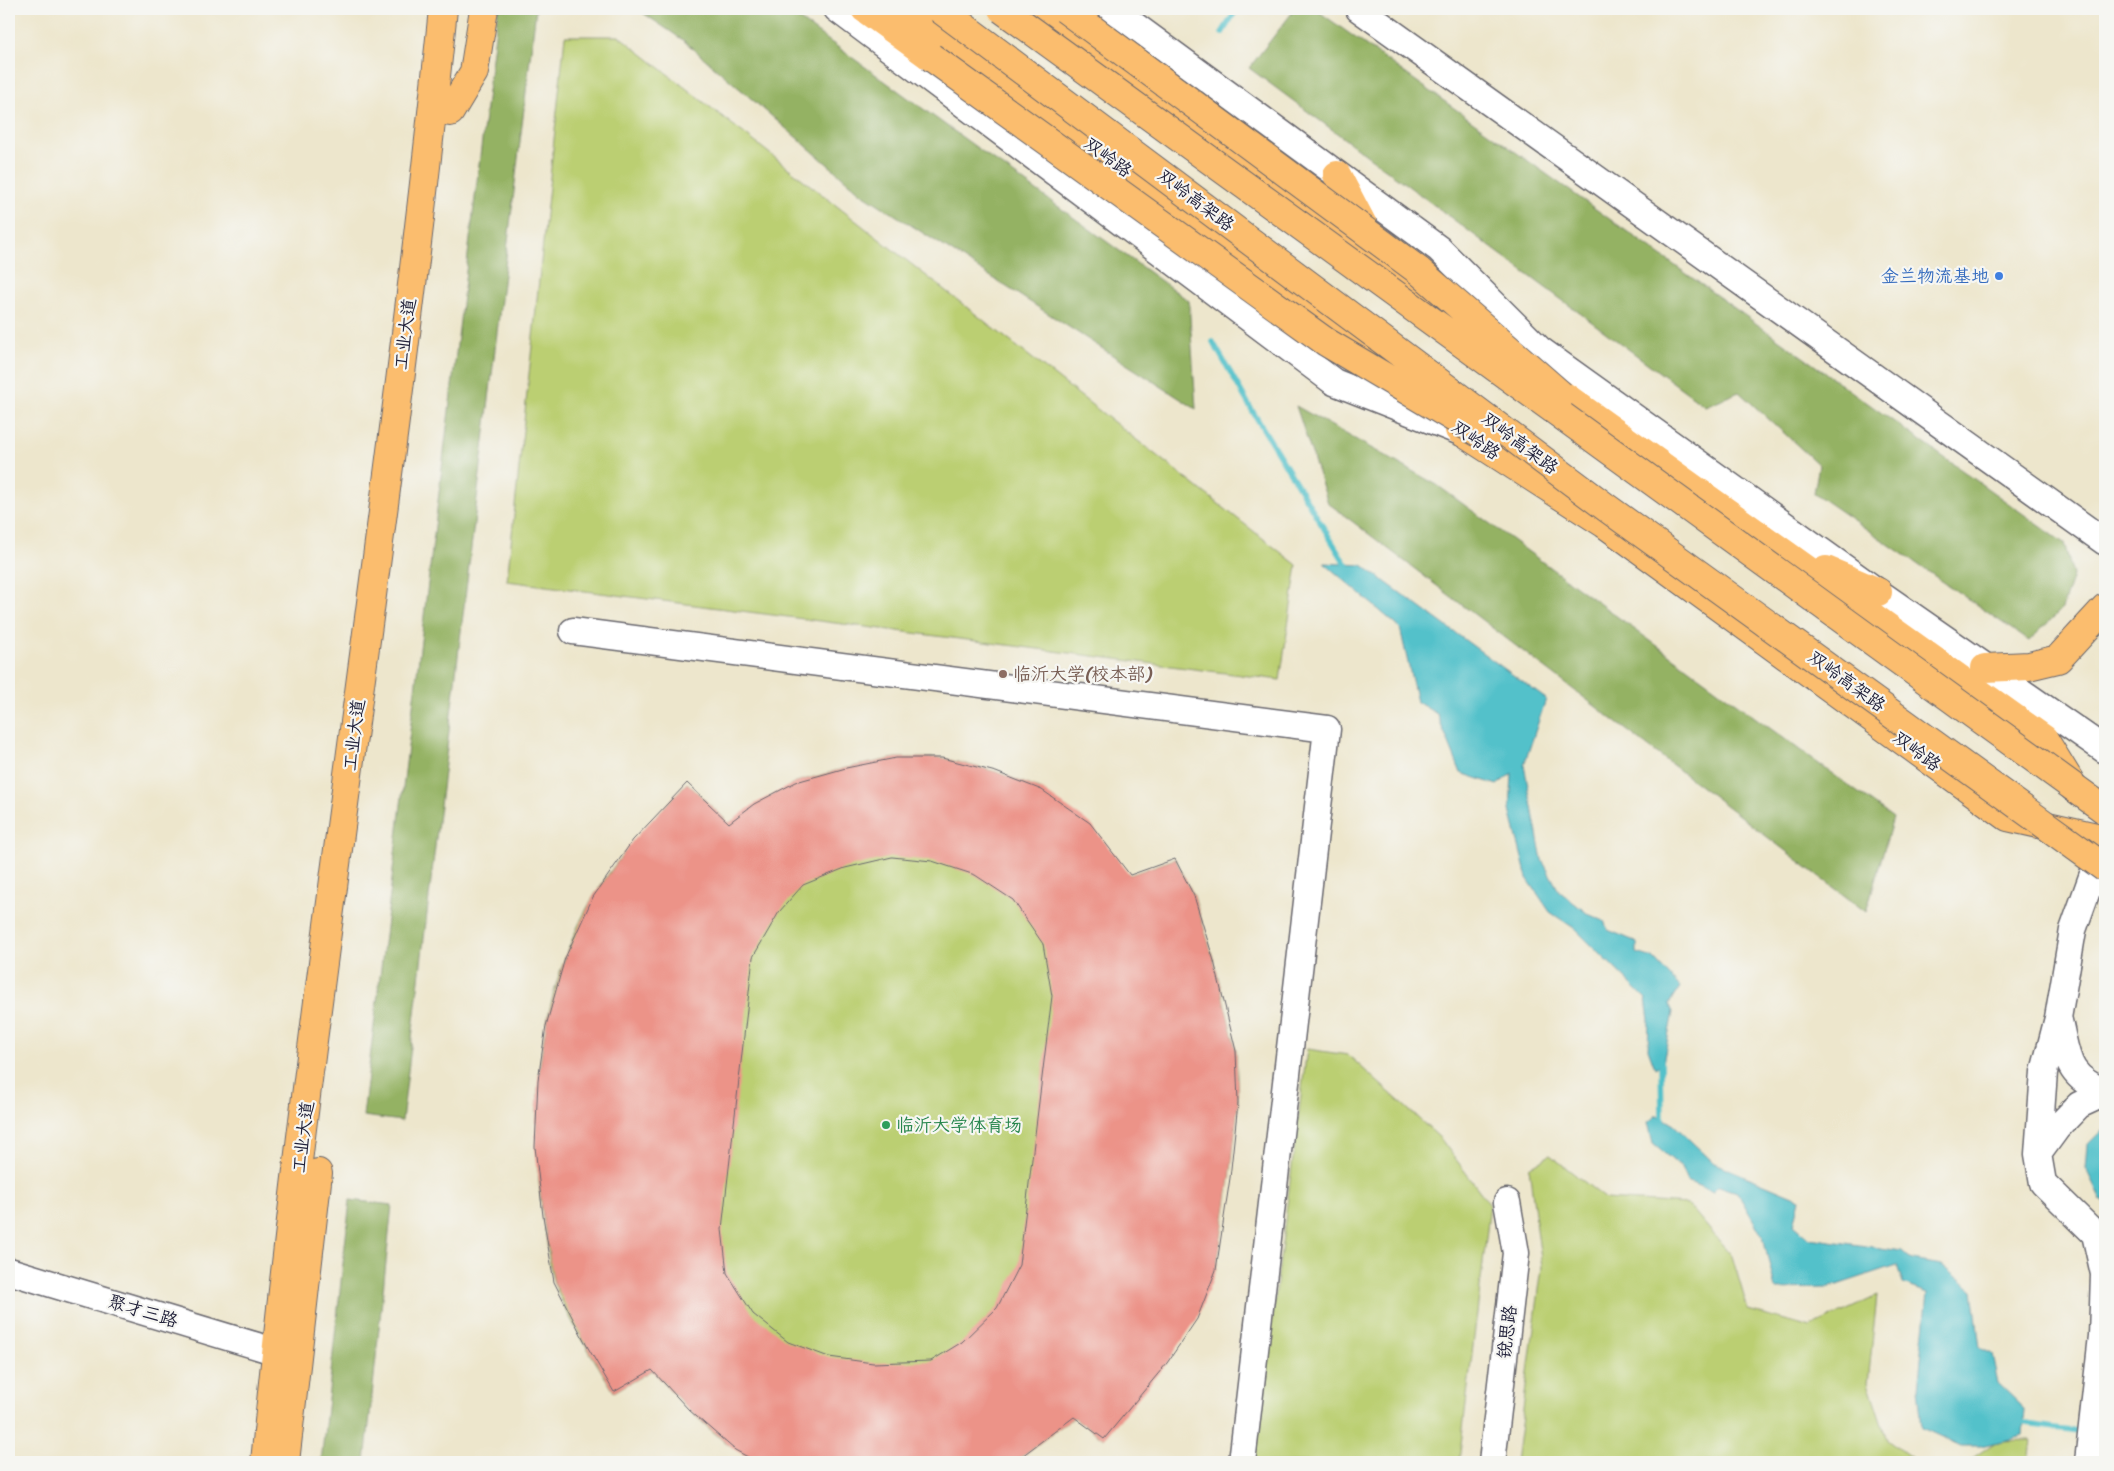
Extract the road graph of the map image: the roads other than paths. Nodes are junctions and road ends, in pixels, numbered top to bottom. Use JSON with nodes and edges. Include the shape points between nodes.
{"nodes":[{"id":1,"x":443,"y":9,"type":"edge"},
{"id":2,"x":462,"y":9,"type":"edge"},
{"id":3,"x":484,"y":9,"type":"edge"},
{"id":4,"x":837,"y":9,"type":"edge"},
{"id":5,"x":865,"y":9,"type":"edge"},
{"id":6,"x":898,"y":9,"type":"edge"},
{"id":7,"x":940,"y":9,"type":"edge"},
{"id":8,"x":1002,"y":9,"type":"edge"},
{"id":9,"x":1029,"y":9,"type":"edge"},
{"id":10,"x":1066,"y":9,"type":"edge"},
{"id":11,"x":1112,"y":9,"type":"edge"},
{"id":12,"x":1360,"y":9,"type":"edge"},
{"id":13,"x":450,"y":112,"type":"junction"},
{"id":14,"x":1338,"y":175,"type":"junction"},
{"id":15,"x":1384,"y":266,"type":"junction"},
{"id":16,"x":1463,"y":433,"type":"junction"},
{"id":17,"x":1607,"y":508,"type":"junction"},
{"id":18,"x":1696,"y":513,"type":"junction"},
{"id":19,"x":2105,"y":542,"type":"edge"},
{"id":20,"x":1776,"y":548,"type":"junction"},
{"id":21,"x":1878,"y":592,"type":"junction"},
{"id":22,"x":2105,"y":608,"type":"edge"},
{"id":23,"x":573,"y":630,"type":"dead end"},
{"id":24,"x":1985,"y":668,"type":"junction"},
{"id":25,"x":2105,"y":750,"type":"edge"},
{"id":26,"x":2105,"y":810,"type":"edge"},
{"id":27,"x":2105,"y":839,"type":"edge"},
{"id":28,"x":2105,"y":868,"type":"edge"},
{"id":29,"x":2058,"y":1018,"type":"junction"},
{"id":30,"x":2105,"y":1093,"type":"edge"},
{"id":31,"x":2038,"y":1154,"type":"junction"},
{"id":32,"x":1507,"y":1202,"type":"dead end"},
{"id":33,"x":2100,"y":1235,"type":"edge"},
{"id":34,"x":9,"y":1272,"type":"edge"},
{"id":35,"x":277,"y":1352,"type":"junction"},
{"id":36,"x":265,"y":1462,"type":"edge"},
{"id":37,"x":285,"y":1462,"type":"edge"},
{"id":38,"x":1242,"y":1462,"type":"edge"},
{"id":39,"x":1492,"y":1462,"type":"edge"},
{"id":40,"x":2088,"y":1462,"type":"edge"}],
"edges":[{"from":1,"to":35,"type":"main road","name":"工业大道","via":[[383,518]]},
{"from":2,"to":13,"type":"main road","name":"工业大道"},
{"from":3,"to":13,"type":"main road","via":[[474,72]]},
{"from":4,"to":16,"type":"street","via":[[1334,382]]},
{"from":5,"to":17,"type":"main road","bridge":true,"via":[[1326,342]]},
{"from":6,"to":16,"type":"main road","name":"双岭路","via":[[935,32],[1296,291]]},
{"from":7,"to":17,"type":"main road","name":"双岭高架路","bridge":true},
{"from":8,"to":18,"type":"main road","bridge":true},
{"from":9,"to":15,"type":"main road"},
{"from":10,"to":18,"type":"main road","bridge":true,"via":[[1419,271]]},
{"from":11,"to":14,"type":"street"},
{"from":12,"to":19,"type":"street"},
{"from":13,"to":37,"type":"main road","name":"工业大道","via":[[336,1006]]},
{"from":14,"to":15,"type":"main road"},
{"from":14,"to":21,"type":"street","via":[[1439,249],[1540,349]]},
{"from":15,"to":20,"type":"main road"},
{"from":16,"to":27,"type":"main road","name":"双岭路","via":[[1606,524],[2008,818]]},
{"from":17,"to":28,"type":"main road","name":"双岭高架路","bridge":true},
{"from":18,"to":26,"type":"main road","bridge":true},
{"from":20,"to":21,"type":"main road"},
{"from":20,"to":27,"type":"main road","via":[[2044,740]]},
{"from":21,"to":24,"type":"street"},
{"from":22,"to":24,"type":"main road","via":[[2058,658],[2029,666]]},
{"from":23,"to":38,"type":"street","via":[[1327,729]]},
{"from":24,"to":25,"type":"street"},
{"from":27,"to":29,"type":"street","via":[[2073,930]]},
{"from":29,"to":30,"type":"street","via":[[2071,1069],[2087,1085]]},
{"from":29,"to":31,"type":"street","via":[[2044,1072]]},
{"from":30,"to":31,"type":"street","via":[[2079,1105]]},
{"from":31,"to":33,"type":"street","via":[[2043,1183]]},
{"from":32,"to":39,"type":"street","name":"锐思路","via":[[1516,1253]]},
{"from":33,"to":40,"type":"street","via":[[2104,1274],[2102,1336]]},
{"from":34,"to":35,"type":"street","name":"聚才三路"},
{"from":35,"to":36,"type":"main road","name":"工业大道"}]}
